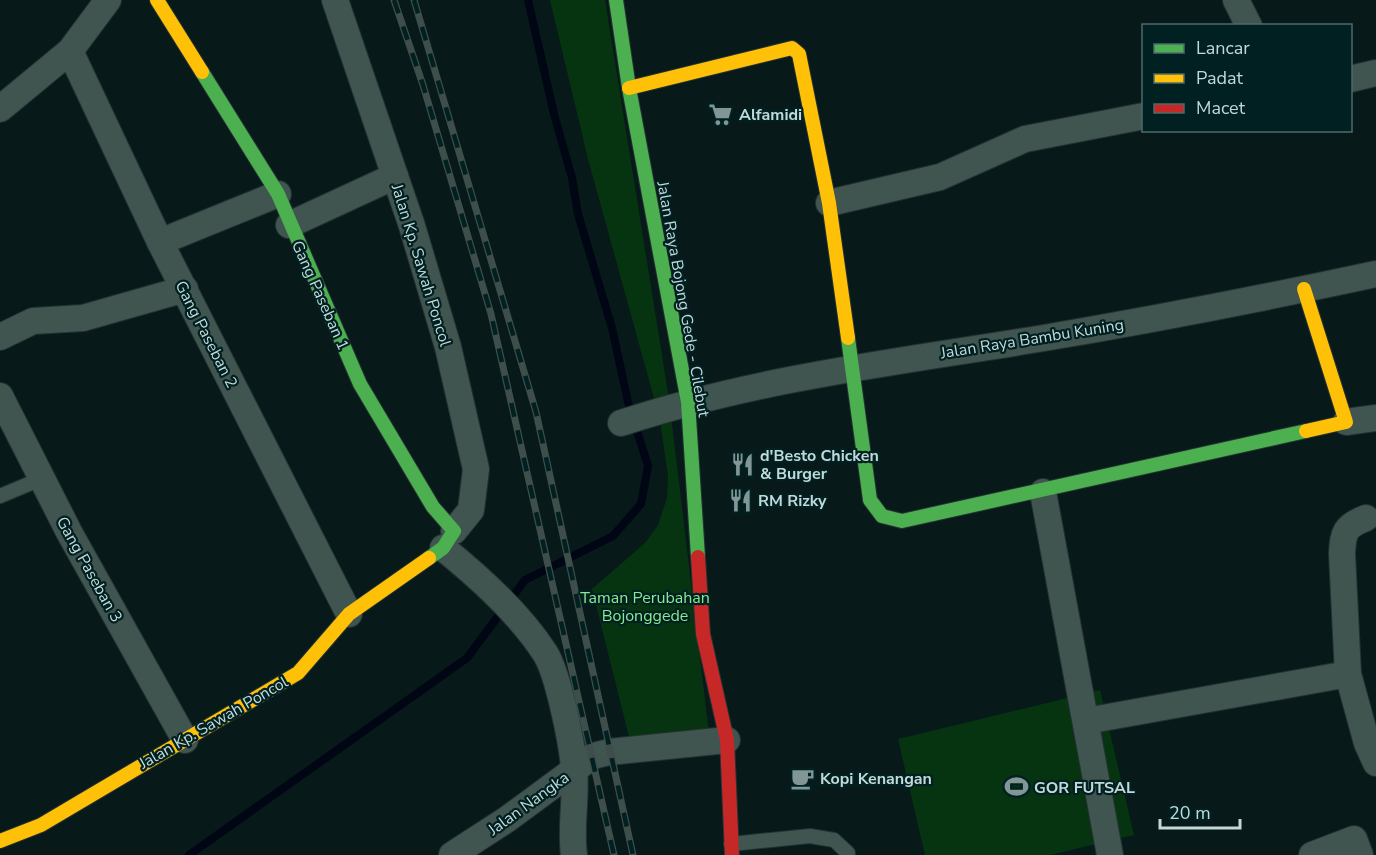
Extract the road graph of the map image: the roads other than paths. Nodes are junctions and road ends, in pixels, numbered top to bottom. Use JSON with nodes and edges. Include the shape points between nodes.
{"nodes":[{"id":1,"x":157,"y":0,"type":"edge"},
{"id":2,"x":335,"y":0,"type":"edge"},
{"id":3,"x":615,"y":0,"type":"edge"},
{"id":4,"x":1236,"y":0,"type":"edge"},
{"id":5,"x":103,"y":8,"type":"edge"},
{"id":6,"x":1248,"y":24,"type":"edge"},
{"id":7,"x":70,"y":51,"type":"junction"},
{"id":8,"x":1376,"y":74,"type":"edge"},
{"id":9,"x":1352,"y":78,"type":"edge"},
{"id":10,"x":629,"y":88,"type":"junction"},
{"id":11,"x":0,"y":109,"type":"edge"},
{"id":12,"x":1142,"y":116,"type":"edge"},
{"id":13,"x":395,"y":176,"type":"junction"},
{"id":14,"x":278,"y":194,"type":"junction"},
{"id":15,"x":829,"y":203,"type":"junction"},
{"id":16,"x":289,"y":225,"type":"junction"},
{"id":17,"x":160,"y":242,"type":"junction"},
{"id":18,"x":1376,"y":274,"type":"edge"},
{"id":19,"x":185,"y":289,"type":"junction"},
{"id":20,"x":1304,"y":289,"type":"junction"},
{"id":21,"x":0,"y":336,"type":"edge"},
{"id":22,"x":852,"y":366,"type":"junction"},
{"id":23,"x":0,"y":396,"type":"edge"},
{"id":24,"x":688,"y":402,"type":"junction"},
{"id":25,"x":1376,"y":418,"type":"edge"},
{"id":26,"x":621,"y":423,"type":"dead end"},
{"id":27,"x":1346,"y":423,"type":"junction"},
{"id":28,"x":43,"y":478,"type":"junction"},
{"id":29,"x":1042,"y":492,"type":"junction"},
{"id":30,"x":0,"y":496,"type":"edge"},
{"id":31,"x":1366,"y":518,"type":"dead end"},
{"id":32,"x":448,"y":540,"type":"junction"},
{"id":33,"x":349,"y":614,"type":"junction"},
{"id":34,"x":1348,"y":674,"type":"junction"},
{"id":35,"x":1086,"y":721,"type":"junction"},
{"id":36,"x":185,"y":740,"type":"junction"},
{"id":37,"x":727,"y":740,"type":"junction"},
{"id":38,"x":1376,"y":763,"type":"edge"},
{"id":39,"x":575,"y":770,"type":"junction"},
{"id":40,"x":0,"y":841,"type":"edge"},
{"id":41,"x":731,"y":849,"type":"edge"},
{"id":42,"x":848,"y":853,"type":"dead end"},
{"id":43,"x":452,"y":855,"type":"edge"},
{"id":44,"x":574,"y":855,"type":"edge"},
{"id":45,"x":1110,"y":855,"type":"edge"},
{"id":46,"x":1312,"y":855,"type":"edge"},
{"id":47,"x":1360,"y":855,"type":"edge"}],
"edges":[{"from":1,"to":14,"type":"street","name":"Gang Paseban 1"},
{"from":2,"to":13,"type":"street","name":"Jalan Kp. Sawah Poncol"},
{"from":3,"to":10,"type":"street","name":"Jalan Raya Bojong Gede - Cilebut"},
{"from":4,"to":6,"type":"street"},
{"from":5,"to":7,"type":"street"},
{"from":7,"to":11,"type":"street"},
{"from":7,"to":17,"type":"street","name":"Gang Paseban 2"},
{"from":8,"to":9,"type":"street"},
{"from":10,"to":15,"type":"street","via":[[792,48],[799,54]]},
{"from":10,"to":24,"type":"street","name":"Jalan Raya Bojong Gede - Cilebut"},
{"from":12,"to":15,"type":"street","via":[[1025,139],[940,177]]},
{"from":13,"to":16,"type":"street"},
{"from":13,"to":32,"type":"street","name":"Jalan Kp. Sawah Poncol","via":[[448,346],[476,469],[471,510]]},
{"from":14,"to":16,"type":"street","name":"Gang Paseban 1"},
{"from":14,"to":17,"type":"street"},
{"from":15,"to":22,"type":"street"},
{"from":16,"to":32,"type":"street","name":"Gang Paseban 1","via":[[360,384],[433,507]]},
{"from":17,"to":19,"type":"street","name":"Gang Paseban 2"},
{"from":18,"to":20,"type":"street","name":"Jalan Raya Bambu Kuning"},
{"from":19,"to":21,"type":"street","via":[[83,318],[33,321]]},
{"from":19,"to":33,"type":"street","name":"Gang Paseban 2"},
{"from":20,"to":22,"type":"street","name":"Jalan Raya Bambu Kuning","via":[[1038,339]]},
{"from":20,"to":27,"type":"street"},
{"from":22,"to":24,"type":"street","name":"Jalan Raya Bambu Kuning"},
{"from":22,"to":29,"type":"street","via":[[870,500],[882,516],[902,521]]},
{"from":23,"to":28,"type":"street","name":"Gang Paseban 3"},
{"from":24,"to":26,"type":"street","name":"Jalan Raya Bambu Kuning"},
{"from":24,"to":37,"type":"street","name":"Jalan Raya Bojong Gede - Cilebut","via":[[704,634]]},
{"from":25,"to":27,"type":"street"},
{"from":27,"to":29,"type":"street"},
{"from":28,"to":30,"type":"lane"},
{"from":28,"to":36,"type":"street","name":"Gang Paseban 3"},
{"from":29,"to":35,"type":"street"},
{"from":31,"to":34,"type":"street","via":[[1351,524],[1343,536]]},
{"from":32,"to":33,"type":"street","name":"Jalan Kp. Sawah Poncol"},
{"from":32,"to":39,"type":"street","via":[[546,654],[563,704]]},
{"from":33,"to":36,"type":"street","name":"Jalan Kp. Sawah Poncol","via":[[298,673]]},
{"from":34,"to":35,"type":"street"},
{"from":34,"to":38,"type":"street"},
{"from":35,"to":45,"type":"street"},
{"from":36,"to":40,"type":"street","name":"Jalan Kp. Sawah Poncol","via":[[41,825]]},
{"from":37,"to":39,"type":"street","name":"Jalan Nangka","via":[[609,752],[593,756]]},
{"from":37,"to":41,"type":"street","name":"Jalan Raya Bojong Gede - Cilebut"},
{"from":39,"to":43,"type":"street","name":"Jalan Nangka"},
{"from":39,"to":44,"type":"street","via":[[571,832]]},
{"from":41,"to":42,"type":"lane","via":[[810,836],[834,840]]},
{"from":46,"to":47,"type":"street","via":[[1354,839]]}]}
